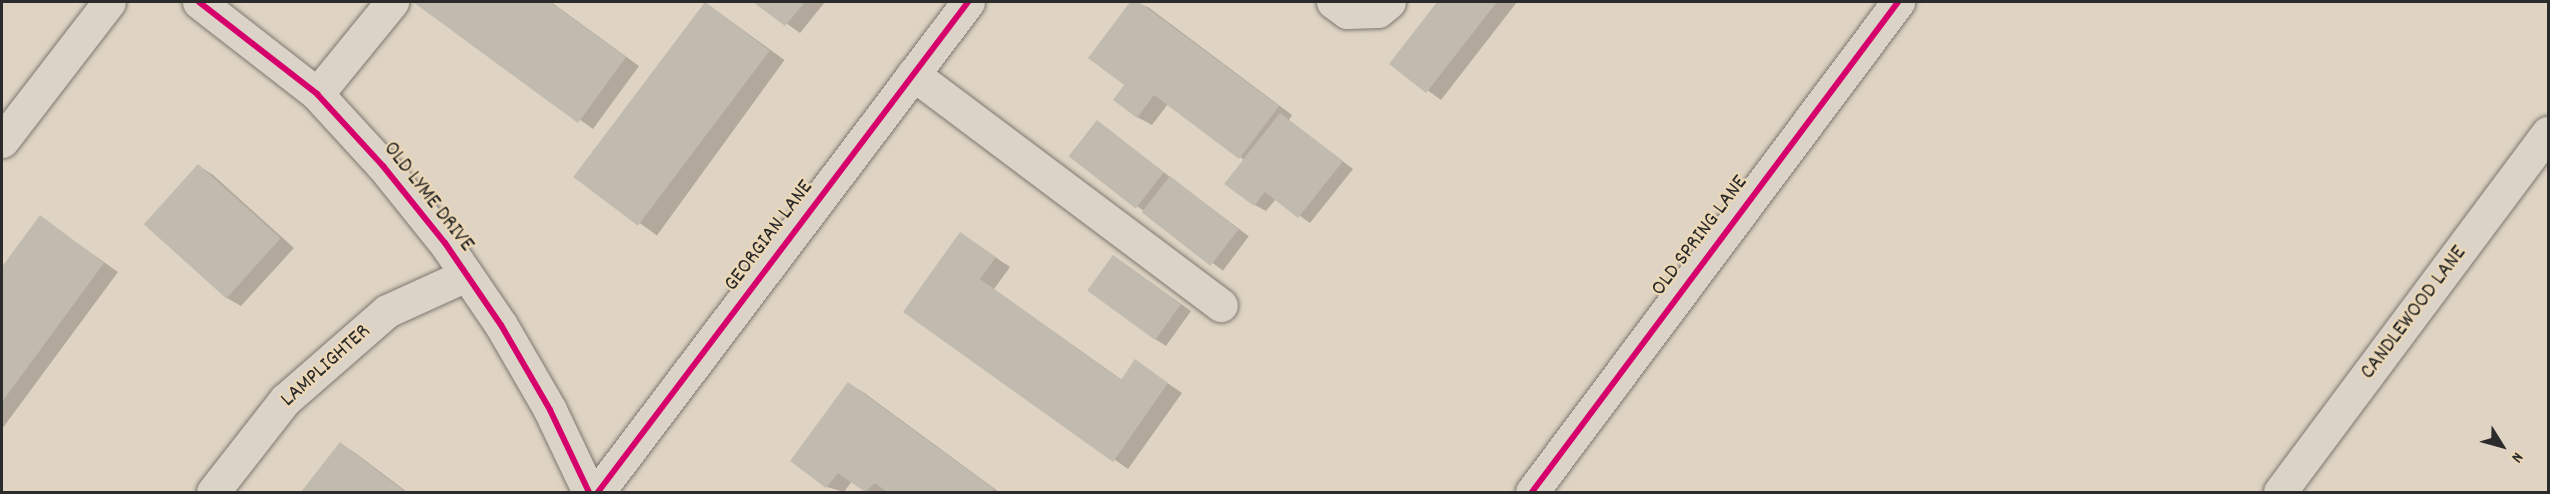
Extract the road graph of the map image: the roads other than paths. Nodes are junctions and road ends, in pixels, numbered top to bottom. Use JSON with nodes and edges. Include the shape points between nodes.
{"nodes":[{"id":1,"x":110,"y":2,"type":"edge"},
{"id":2,"x":199,"y":2,"type":"edge"},
{"id":3,"x":392,"y":2,"type":"edge"},
{"id":4,"x":968,"y":2,"type":"edge"},
{"id":5,"x":1333,"y":2,"type":"edge"},
{"id":6,"x":1389,"y":2,"type":"edge"},
{"id":7,"x":1898,"y":2,"type":"edge"},
{"id":8,"x":913,"y":74,"type":"junction"},
{"id":9,"x":317,"y":94,"type":"junction"},
{"id":10,"x":2548,"y":133,"type":"edge"},
{"id":11,"x":2,"y":141,"type":"edge"},
{"id":12,"x":466,"y":275,"type":"junction"},
{"id":13,"x":1221,"y":305,"type":"dead end"},
{"id":14,"x":213,"y":492,"type":"edge"},
{"id":15,"x":589,"y":492,"type":"edge"},
{"id":16,"x":598,"y":492,"type":"edge"},
{"id":17,"x":1532,"y":492,"type":"edge"},
{"id":18,"x":2280,"y":492,"type":"edge"}],
"edges":[{"from":1,"to":11,"type":"street"},
{"from":2,"to":9,"type":"street","name":"OLD LYME DRIVE"},
{"from":3,"to":9,"type":"street"},
{"from":4,"to":8,"type":"street","name":"GEORGIAN LANE"},
{"from":5,"to":6,"type":"street","via":[[1347,12],[1378,11]]},
{"from":7,"to":17,"type":"street","name":"OLD SPRING LANE"},
{"from":8,"to":13,"type":"street"},
{"from":8,"to":16,"type":"street","name":"GEORGIAN LANE"},
{"from":9,"to":12,"type":"street","name":"OLD LYME DRIVE","via":[[383,166]]},
{"from":10,"to":18,"type":"street","name":"CANDLEWOOD LANE"},
{"from":12,"to":14,"type":"street","name":"LAMPLIGHTER","via":[[387,311],[285,400]]},
{"from":12,"to":15,"type":"street","name":"OLD LYME DRIVE","via":[[550,410]]}]}
